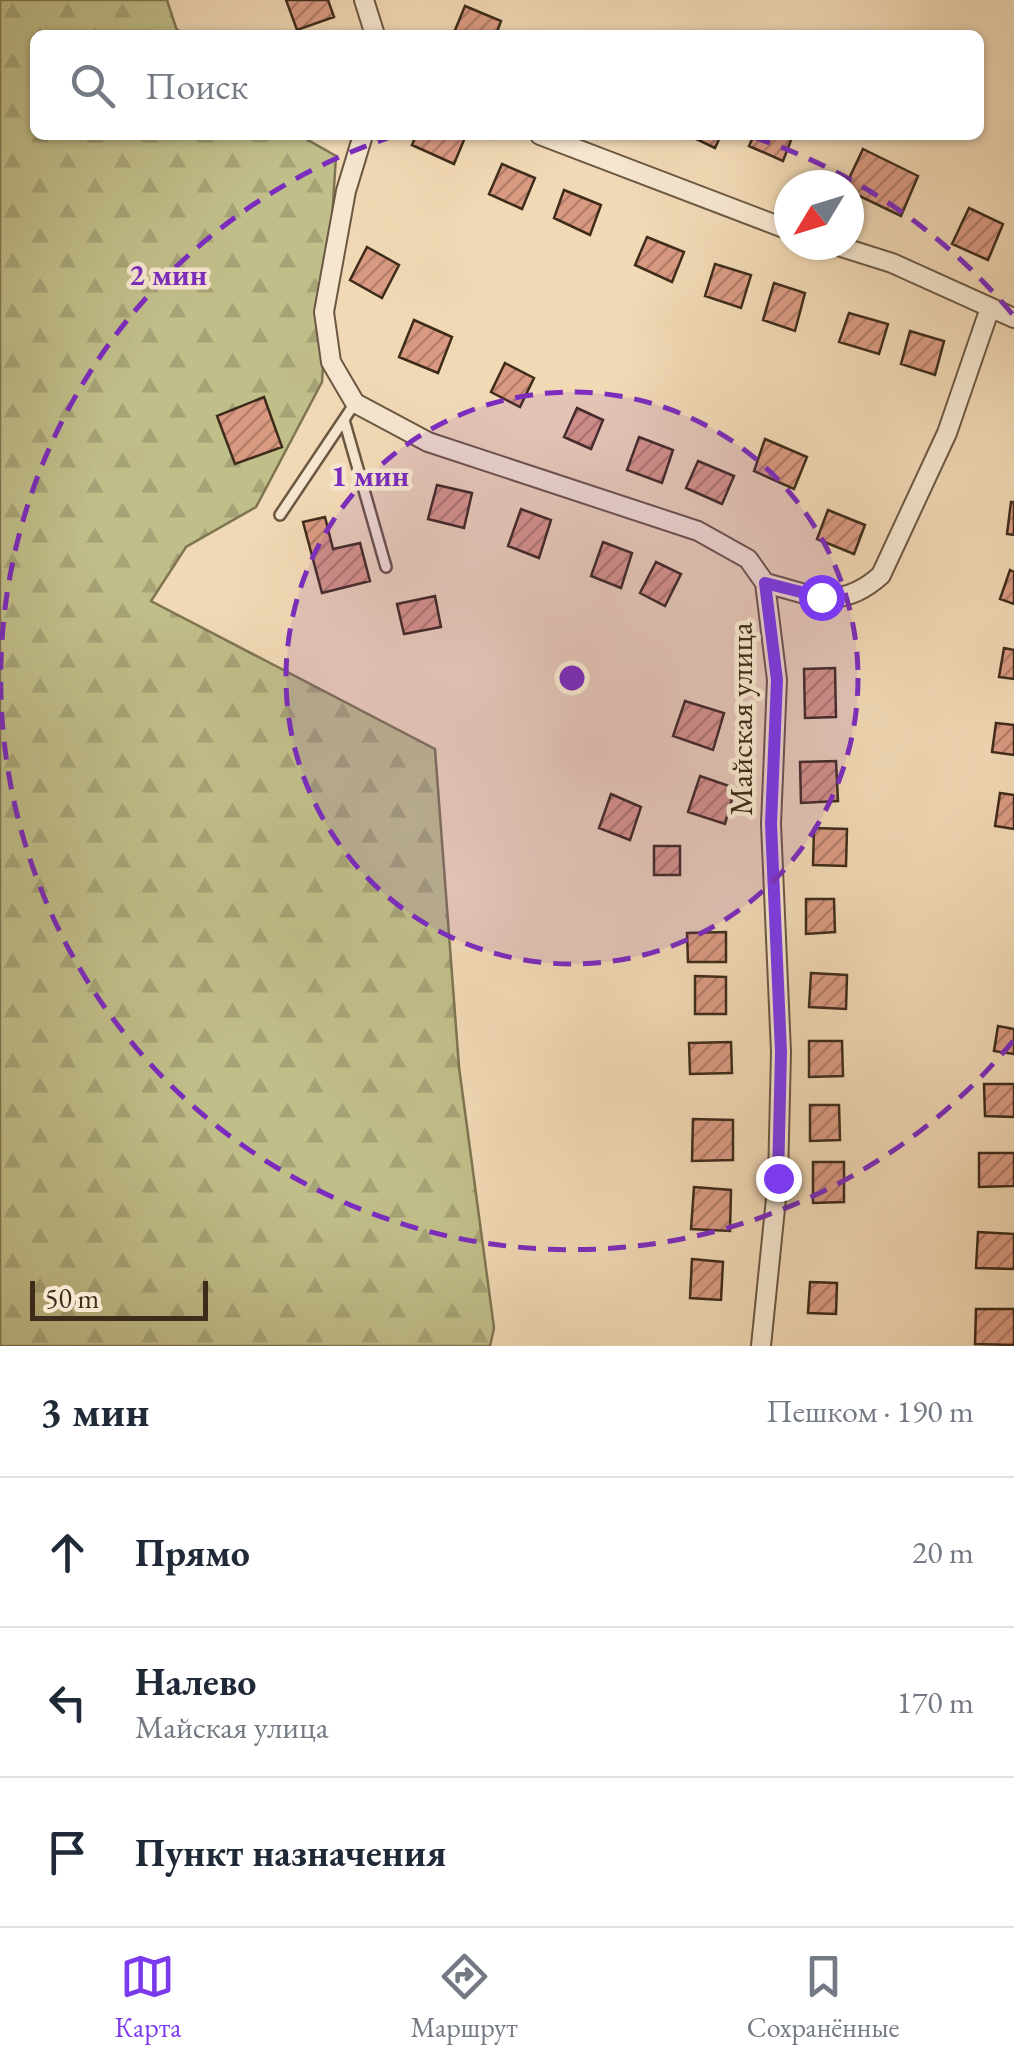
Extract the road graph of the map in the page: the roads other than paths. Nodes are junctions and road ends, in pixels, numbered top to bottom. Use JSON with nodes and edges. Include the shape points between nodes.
{"nodes":[{"id":1,"x":364,"y":0,"type":"edge"},
{"id":2,"x":373,"y":30,"type":"edge"},
{"id":3,"x":361,"y":140,"type":"edge"},
{"id":4,"x":553,"y":140,"type":"edge"},
{"id":5,"x":774,"y":224,"type":"edge"},
{"id":6,"x":864,"y":254,"type":"edge"},
{"id":7,"x":990,"y":308,"type":"junction"},
{"id":8,"x":1014,"y":318,"type":"edge"},
{"id":9,"x":350,"y":411,"type":"junction"},
{"id":10,"x":280,"y":514,"type":"dead end"},
{"id":11,"x":386,"y":566,"type":"dead end"},
{"id":12,"x":765,"y":583,"type":"junction"},
{"id":13,"x":761,"y":1346,"type":"edge"}],
"edges":[{"from":1,"to":2,"type":"street"},
{"from":3,"to":9,"type":"street","via":[[324,312],[331,362]]},
{"from":4,"to":5,"type":"street"},
{"from":6,"to":7,"type":"street"},
{"from":7,"to":8,"type":"street"},
{"from":7,"to":12,"type":"street","via":[[947,433],[881,574],[863,591],[840,598]]},
{"from":9,"to":10,"type":"lane"},
{"from":9,"to":11,"type":"lane"},
{"from":9,"to":12,"type":"street","name":"Майская улица","via":[[698,531],[748,559]]},
{"from":12,"to":13,"type":"street","name":"Майская улица","via":[[777,680],[771,824],[781,1052],[778,1178]]}]}
